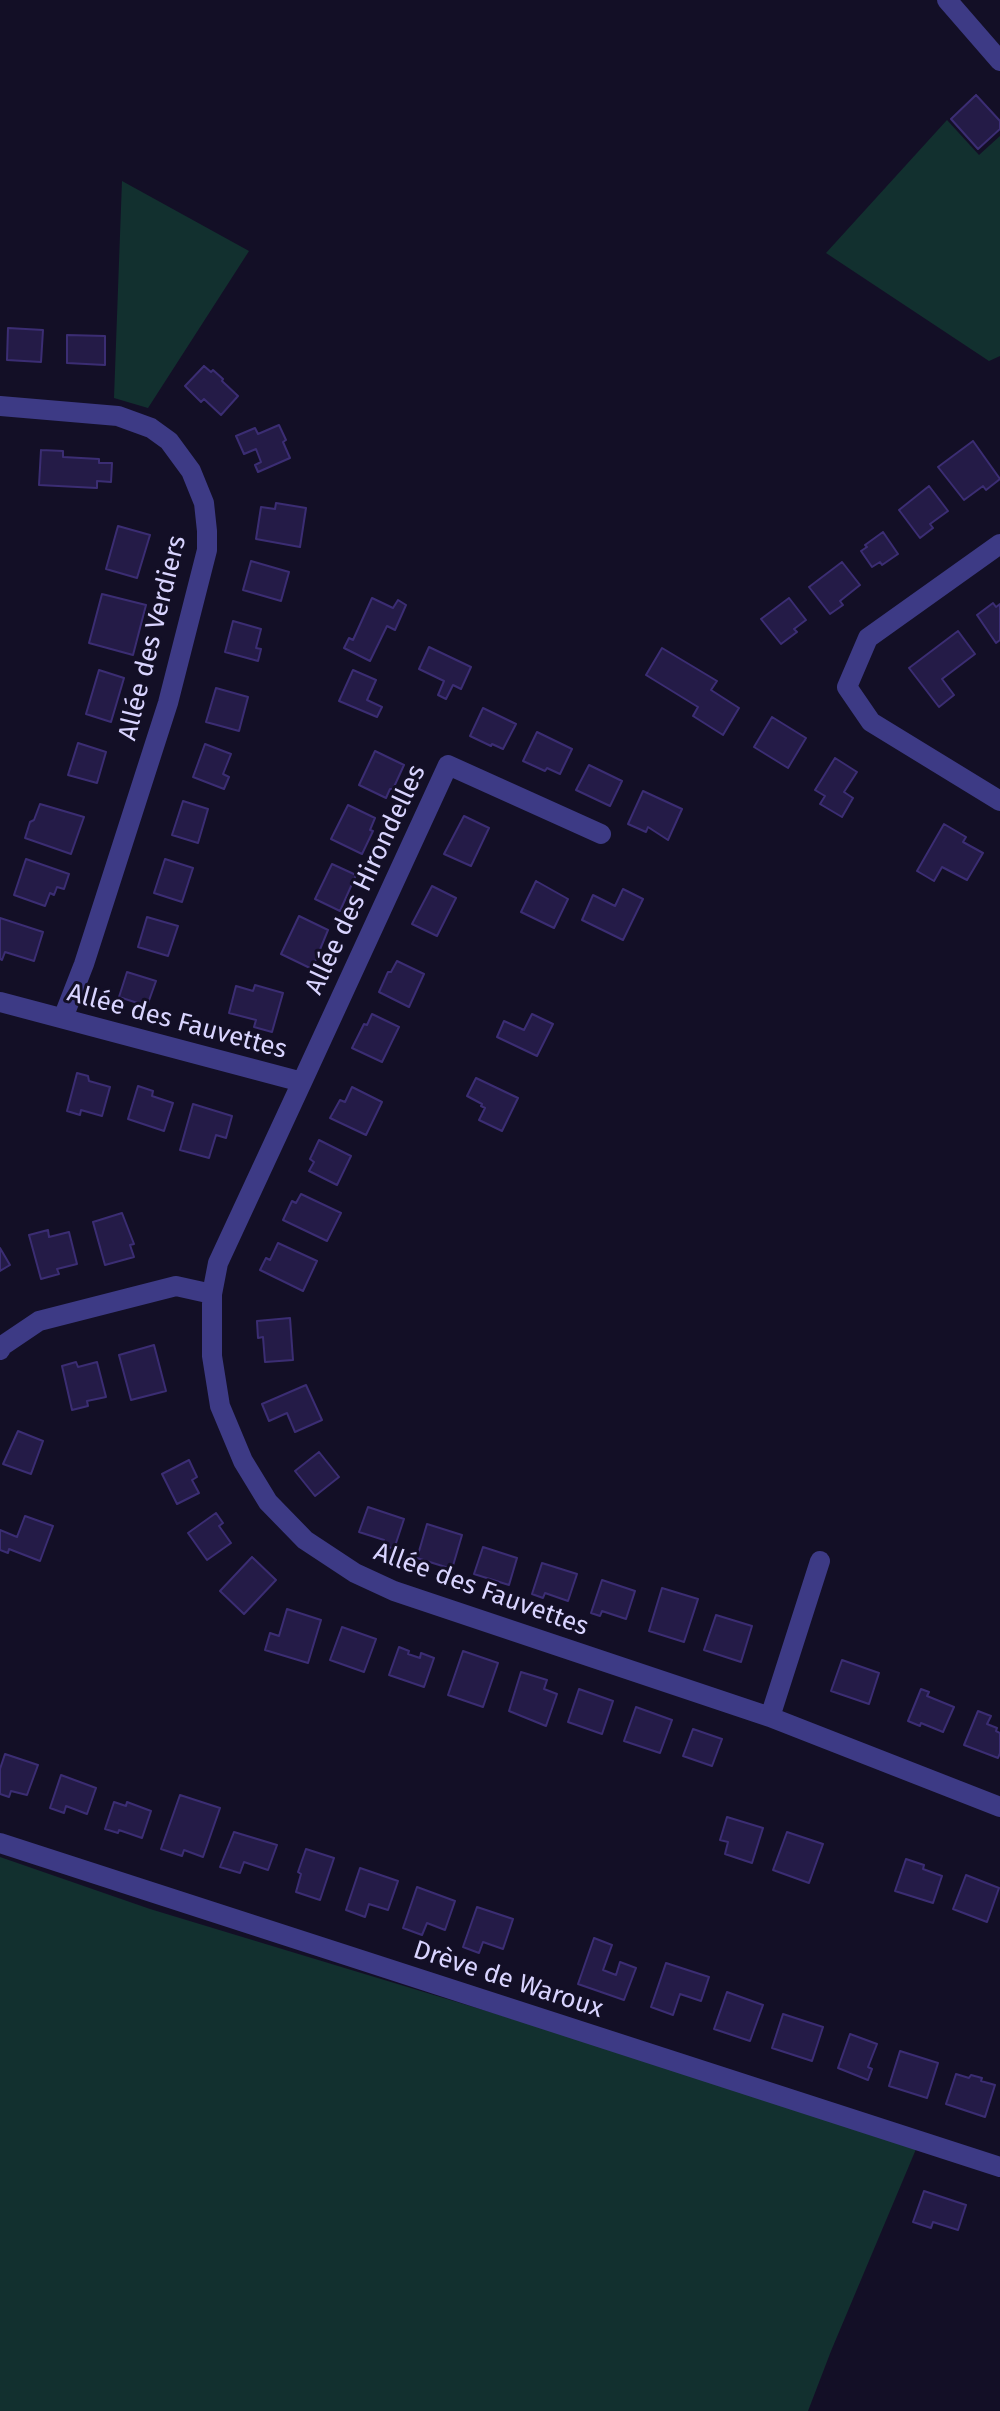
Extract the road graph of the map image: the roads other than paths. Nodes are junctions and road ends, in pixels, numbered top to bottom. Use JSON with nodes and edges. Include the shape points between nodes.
{"nodes":[{"id":1,"x":947,"y":0,"type":"edge"},
{"id":2,"x":1000,"y":61,"type":"edge"},
{"id":3,"x":0,"y":406,"type":"edge"},
{"id":4,"x":1000,"y":544,"type":"edge"},
{"id":5,"x":1000,"y":801,"type":"edge"},
{"id":6,"x":601,"y":834,"type":"dead end"},
{"id":7,"x":0,"y":1002,"type":"edge"},
{"id":8,"x":63,"y":1018,"type":"junction"},
{"id":9,"x":302,"y":1082,"type":"junction"},
{"id":10,"x":212,"y":1294,"type":"junction"},
{"id":11,"x":0,"y":1350,"type":"edge"},
{"id":12,"x":820,"y":1561,"type":"dead end"},
{"id":13,"x":770,"y":1717,"type":"junction"},
{"id":14,"x":1000,"y":1807,"type":"edge"},
{"id":15,"x":0,"y":1843,"type":"edge"},
{"id":16,"x":1000,"y":2167,"type":"edge"}],
"edges":[{"from":1,"to":2,"type":"street"},
{"from":3,"to":8,"type":"street","name":"Allée des Verdiers","via":[[118,416],[151,428],[169,441],[191,471],[204,503],[207,531],[207,550],[168,703]]},
{"from":4,"to":5,"type":"street","via":[[868,638],[847,687],[871,722]]},
{"from":6,"to":9,"type":"street","name":"Allée des Hirondelles","via":[[448,765]]},
{"from":7,"to":8,"type":"street","name":"Allée des Fauvettes"},
{"from":8,"to":9,"type":"street","name":"Allée des Fauvettes"},
{"from":9,"to":10,"type":"street","name":"Allée des Fauvettes","via":[[218,1263]]},
{"from":10,"to":11,"type":"street","via":[[176,1286],[39,1321]]},
{"from":10,"to":13,"type":"street","name":"Allée des Fauvettes","via":[[212,1356],[220,1406],[243,1461],[268,1502],[305,1540],[394,1591]]},
{"from":12,"to":13,"type":"street"},
{"from":13,"to":14,"type":"street","name":"Allée des Fauvettes"},
{"from":15,"to":16,"type":"street","name":"Drève de Waroux"}]}
